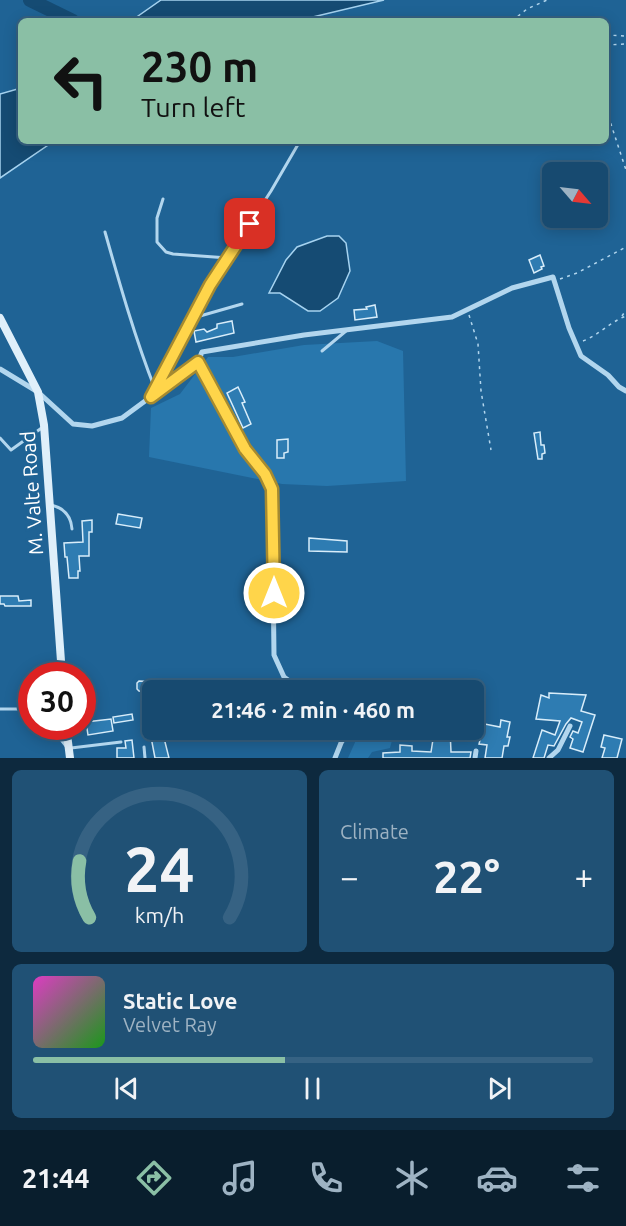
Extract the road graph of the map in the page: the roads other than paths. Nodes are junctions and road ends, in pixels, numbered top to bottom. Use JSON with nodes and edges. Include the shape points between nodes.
{"nodes":[{"id":1,"x":298,"y":144,"type":"edge"},
{"id":2,"x":163,"y":199,"type":"dead end"},
{"id":3,"x":105,"y":232,"type":"dead end"},
{"id":4,"x":228,"y":258,"type":"junction"},
{"id":5,"x":242,"y":304,"type":"dead end"},
{"id":6,"x":0,"y":318,"type":"edge"},
{"id":7,"x":193,"y":318,"type":"junction"},
{"id":8,"x":347,"y":330,"type":"junction"},
{"id":9,"x":322,"y":351,"type":"dead end"},
{"id":10,"x":198,"y":362,"type":"junction"},
{"id":11,"x":0,"y":369,"type":"edge"},
{"id":12,"x":155,"y":389,"type":"junction"},
{"id":13,"x":626,"y":391,"type":"edge"},
{"id":14,"x":38,"y":392,"type":"junction"},
{"id":15,"x":151,"y":397,"type":"junction"},
{"id":16,"x":44,"y":425,"type":"junction"},
{"id":17,"x":0,"y":438,"type":"edge"},
{"id":18,"x":49,"y":505,"type":"junction"},
{"id":19,"x":72,"y":529,"type":"dead end"},
{"id":20,"x":61,"y":662,"type":"edge"},
{"id":21,"x":288,"y":680,"type":"edge"},
{"id":22,"x":18,"y":708,"type":"edge"},
{"id":23,"x":0,"y":709,"type":"edge"},
{"id":24,"x":570,"y":726,"type":"dead end"},
{"id":25,"x":61,"y":740,"type":"edge"},
{"id":26,"x":67,"y":740,"type":"edge"},
{"id":27,"x":342,"y":740,"type":"edge"},
{"id":28,"x":121,"y":742,"type":"dead end"},
{"id":29,"x":144,"y":747,"type":"dead end"},
{"id":30,"x":68,"y":748,"type":"junction"},
{"id":31,"x":476,"y":751,"type":"dead end"},
{"id":32,"x":70,"y":758,"type":"edge"},
{"id":33,"x":145,"y":758,"type":"edge"},
{"id":34,"x":334,"y":758,"type":"edge"},
{"id":35,"x":475,"y":758,"type":"edge"},
{"id":36,"x":549,"y":758,"type":"edge"}],
"edges":[{"from":1,"to":4,"type":"lane"},
{"from":2,"to":4,"type":"lane","via":[[157,218],[157,242],[166,252]]},
{"from":3,"to":12,"type":"lane"},
{"from":4,"to":7,"type":"lane"},
{"from":5,"to":7,"type":"lane"},
{"from":6,"to":14,"type":"main road","name":"M. Valte Road"},
{"from":7,"to":12,"type":"lane"},
{"from":8,"to":9,"type":"lane"},
{"from":8,"to":10,"type":"street","via":[[202,352]]},
{"from":8,"to":13,"type":"street","via":[[452,317],[512,288],[553,277],[581,356]]},
{"from":10,"to":15,"type":"street"},
{"from":10,"to":21,"type":"street","via":[[245,449],[272,489],[274,656]]},
{"from":11,"to":14,"type":"street"},
{"from":12,"to":15,"type":"lane"},
{"from":14,"to":15,"type":"street","via":[[73,423],[92,426],[122,418]]},
{"from":14,"to":16,"type":"main road","name":"M. Valte Road"},
{"from":16,"to":17,"type":"lane","via":[[11,450]]},
{"from":16,"to":18,"type":"main road","name":"M. Valte Road"},
{"from":18,"to":19,"type":"lane","via":[[66,513]]},
{"from":18,"to":20,"type":"main road","name":"M. Valte Road"},
{"from":22,"to":23,"type":"lane"},
{"from":24,"to":36,"type":"street","via":[[558,750]]},
{"from":25,"to":30,"type":"lane"},
{"from":26,"to":30,"type":"main road"},
{"from":27,"to":34,"type":"street"},
{"from":28,"to":30,"type":"lane"},
{"from":29,"to":33,"type":"lane"},
{"from":30,"to":32,"type":"main road"},
{"from":31,"to":35,"type":"street"}]}
